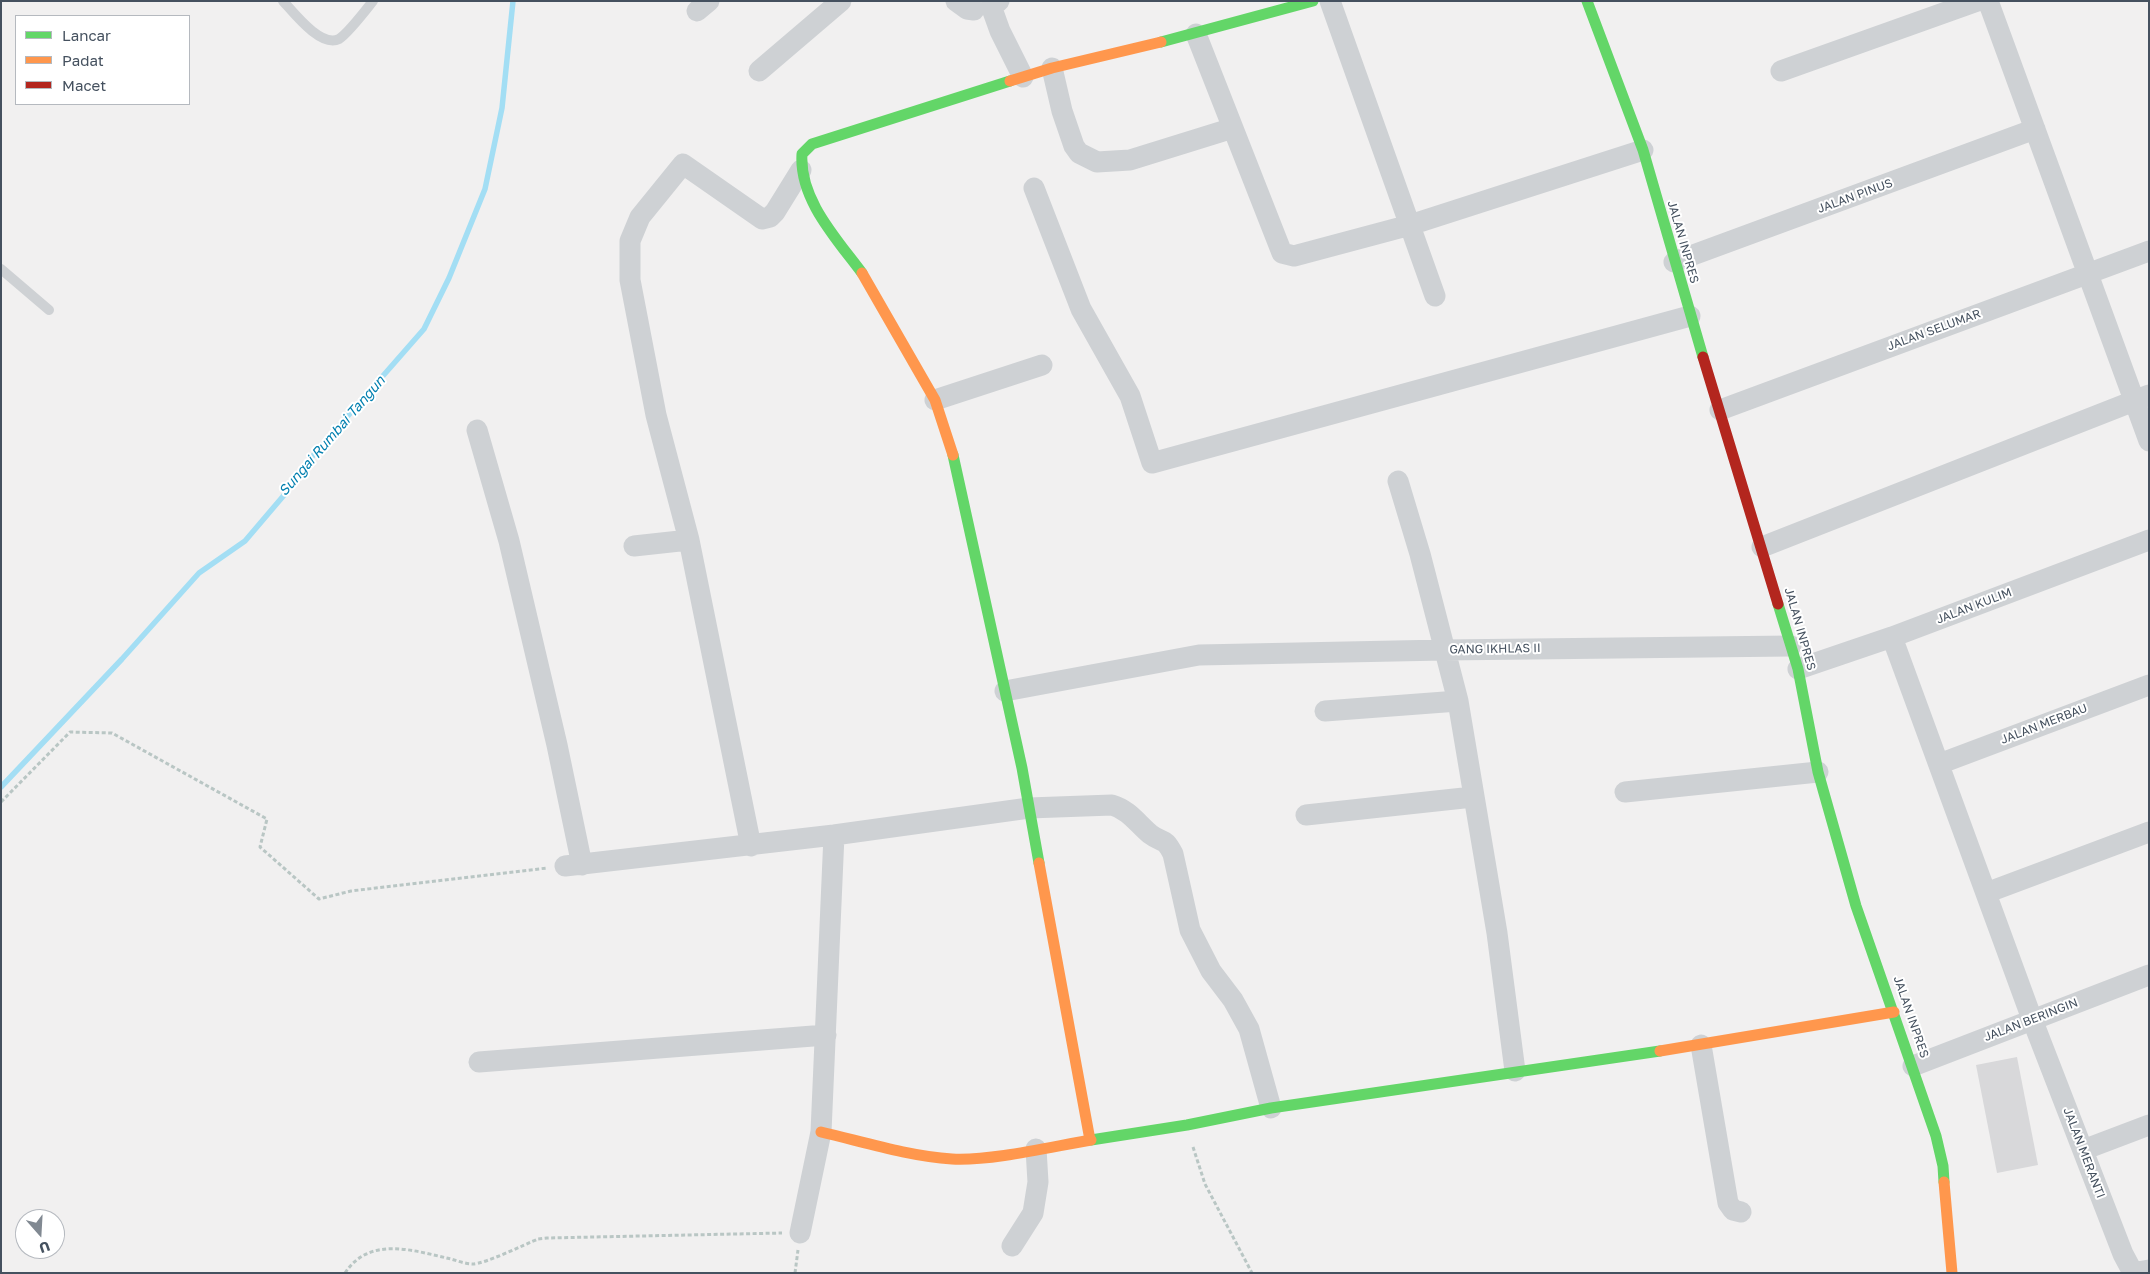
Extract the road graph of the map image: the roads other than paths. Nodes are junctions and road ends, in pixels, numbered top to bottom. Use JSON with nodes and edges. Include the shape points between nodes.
{"nodes":[{"id":1,"x":283,"y":1,"type":"edge"},
{"id":2,"x":373,"y":1,"type":"edge"},
{"id":3,"x":841,"y":1,"type":"edge"},
{"id":4,"x":999,"y":1,"type":"edge"},
{"id":5,"x":1313,"y":1,"type":"edge"},
{"id":6,"x":1330,"y":1,"type":"edge"},
{"id":7,"x":1587,"y":1,"type":"edge"},
{"id":8,"x":1977,"y":1,"type":"edge"},
{"id":9,"x":1988,"y":1,"type":"edge"},
{"id":10,"x":1196,"y":34,"type":"junction"},
{"id":11,"x":1052,"y":68,"type":"junction"},
{"id":12,"x":1781,"y":71,"type":"dead end"},
{"id":13,"x":759,"y":72,"type":"dead end"},
{"id":14,"x":1023,"y":77,"type":"junction"},
{"id":15,"x":1233,"y":128,"type":"junction"},
{"id":16,"x":2035,"y":129,"type":"junction"},
{"id":17,"x":1643,"y":150,"type":"junction"},
{"id":18,"x":801,"y":170,"type":"junction"},
{"id":19,"x":1034,"y":188,"type":"dead end"},
{"id":20,"x":1410,"y":224,"type":"junction"},
{"id":21,"x":2149,"y":251,"type":"edge"},
{"id":22,"x":1674,"y":262,"type":"junction"},
{"id":23,"x":1,"y":269,"type":"edge"},
{"id":24,"x":2088,"y":273,"type":"junction"},
{"id":25,"x":1435,"y":296,"type":"dead end"},
{"id":26,"x":48,"y":310,"type":"dead end"},
{"id":27,"x":1690,"y":316,"type":"junction"},
{"id":28,"x":1042,"y":365,"type":"dead end"},
{"id":29,"x":2141,"y":398,"type":"edge"},
{"id":30,"x":935,"y":400,"type":"junction"},
{"id":31,"x":1720,"y":410,"type":"junction"},
{"id":32,"x":477,"y":430,"type":"dead end"},
{"id":33,"x":2149,"y":440,"type":"edge"},
{"id":34,"x":1398,"y":481,"type":"dead end"},
{"id":35,"x":689,"y":540,"type":"junction"},
{"id":36,"x":2149,"y":540,"type":"edge"},
{"id":37,"x":634,"y":546,"type":"dead end"},
{"id":38,"x":1762,"y":547,"type":"junction"},
{"id":39,"x":1892,"y":637,"type":"junction"},
{"id":40,"x":1791,"y":646,"type":"junction"},
{"id":41,"x":1444,"y":650,"type":"junction"},
{"id":42,"x":1798,"y":669,"type":"junction"},
{"id":43,"x":2149,"y":685,"type":"edge"},
{"id":44,"x":1005,"y":691,"type":"junction"},
{"id":45,"x":1458,"y":701,"type":"junction"},
{"id":46,"x":1325,"y":710,"type":"dead end"},
{"id":47,"x":1939,"y":764,"type":"junction"},
{"id":48,"x":1818,"y":772,"type":"junction"},
{"id":49,"x":1625,"y":792,"type":"dead end"},
{"id":50,"x":1474,"y":797,"type":"junction"},
{"id":51,"x":1029,"y":808,"type":"junction"},
{"id":52,"x":1306,"y":815,"type":"dead end"},
{"id":53,"x":2149,"y":832,"type":"edge"},
{"id":54,"x":834,"y":835,"type":"junction"},
{"id":55,"x":751,"y":846,"type":"junction"},
{"id":56,"x":1986,"y":892,"type":"junction"},
{"id":57,"x":2149,"y":975,"type":"edge"},
{"id":58,"x":1894,"y":1012,"type":"junction"},
{"id":59,"x":2032,"y":1019,"type":"junction"},
{"id":60,"x":826,"y":1035,"type":"junction"},
{"id":61,"x":1701,"y":1045,"type":"junction"},
{"id":62,"x":479,"y":1062,"type":"dead end"},
{"id":63,"x":1913,"y":1066,"type":"junction"},
{"id":64,"x":1516,"y":1071,"type":"junction"},
{"id":65,"x":1271,"y":1108,"type":"junction"},
{"id":66,"x":2149,"y":1125,"type":"edge"},
{"id":67,"x":821,"y":1132,"type":"junction"},
{"id":68,"x":1090,"y":1140,"type":"junction"},
{"id":69,"x":1036,"y":1149,"type":"junction"},
{"id":70,"x":2083,"y":1150,"type":"junction"},
{"id":71,"x":1741,"y":1212,"type":"dead end"},
{"id":72,"x":800,"y":1233,"type":"road end"},
{"id":73,"x":1012,"y":1246,"type":"dead end"},
{"id":74,"x":2149,"y":1270,"type":"edge"},
{"id":75,"x":1952,"y":1273,"type":"edge"}],
"edges":[{"from":1,"to":2,"type":"lane","via":[[311,30],[331,41],[340,38]]},
{"from":3,"to":13,"type":"street"},
{"from":4,"to":14,"type":"street","via":[[991,6]]},
{"from":5,"to":10,"type":"street"},
{"from":6,"to":20,"type":"street"},
{"from":7,"to":17,"type":"street","name":"JALAN INPRES"},
{"from":8,"to":12,"type":"street"},
{"from":9,"to":16,"type":"street"},
{"from":10,"to":11,"type":"street"},
{"from":10,"to":15,"type":"street"},
{"from":11,"to":14,"type":"street"},
{"from":11,"to":15,"type":"street","via":[[1074,146],[1079,153],[1097,162],[1130,160]]},
{"from":14,"to":18,"type":"street","via":[[812,144],[802,154]]},
{"from":15,"to":20,"type":"street","via":[[1282,253],[1294,256],[1309,253]]},
{"from":16,"to":22,"type":"street","name":"JALAN PINUS"},
{"from":16,"to":24,"type":"street"},
{"from":17,"to":20,"type":"street"},
{"from":17,"to":22,"type":"street","name":"JALAN INPRES"},
{"from":18,"to":30,"type":"street","via":[[825,224],[864,277]]},
{"from":18,"to":35,"type":"street","via":[[775,212],[762,219],[683,164],[640,217],[630,241],[630,280],[656,414]]},
{"from":19,"to":27,"type":"street","via":[[1081,309],[1130,396],[1152,463]]},
{"from":20,"to":25,"type":"street"},
{"from":21,"to":24,"type":"street","name":"JALAN SELUMAR"},
{"from":22,"to":27,"type":"street","name":"JALAN INPRES"},
{"from":23,"to":26,"type":"lane"},
{"from":24,"to":29,"type":"street"},
{"from":24,"to":31,"type":"street","name":"JALAN SELUMAR"},
{"from":27,"to":31,"type":"street","name":"JALAN INPRES"},
{"from":28,"to":30,"type":"street"},
{"from":29,"to":33,"type":"street"},
{"from":29,"to":38,"type":"street"},
{"from":30,"to":44,"type":"street","via":[[951,447]]},
{"from":31,"to":38,"type":"street","name":"JALAN INPRES"},
{"from":32,"to":55,"type":"street","via":[[511,550],[573,865]]},
{"from":34,"to":41,"type":"street"},
{"from":35,"to":37,"type":"street"},
{"from":35,"to":55,"type":"street"},
{"from":36,"to":39,"type":"street","name":"JALAN KULIM"},
{"from":38,"to":40,"type":"street","name":"JALAN INPRES"},
{"from":39,"to":42,"type":"street","name":"JALAN KULIM"},
{"from":39,"to":47,"type":"street","name":"JALAN MERANTI"},
{"from":40,"to":41,"type":"street","name":"GANG IKHLAS II"},
{"from":40,"to":42,"type":"street","name":"JALAN INPRES"},
{"from":41,"to":44,"type":"street","name":"GANG IKHLAS II","via":[[1190,657]]},
{"from":41,"to":45,"type":"street"},
{"from":42,"to":48,"type":"street","name":"JALAN INPRES"},
{"from":43,"to":47,"type":"street","name":"JALAN MERBAU"},
{"from":44,"to":51,"type":"street"},
{"from":45,"to":46,"type":"street"},
{"from":45,"to":50,"type":"street"},
{"from":47,"to":56,"type":"street","name":"JALAN MERANTI"},
{"from":48,"to":49,"type":"street"},
{"from":48,"to":58,"type":"street","name":"JALAN INPRES","via":[[1856,906]]},
{"from":50,"to":52,"type":"street"},
{"from":50,"to":64,"type":"street"},
{"from":51,"to":54,"type":"street"},
{"from":51,"to":65,"type":"street","via":[[1112,804],[1165,841],[1174,854],[1190,930],[1211,971],[1233,1000],[1249,1029]]},
{"from":51,"to":68,"type":"street"},
{"from":53,"to":56,"type":"street"},
{"from":54,"to":55,"type":"street"},
{"from":54,"to":60,"type":"street"},
{"from":56,"to":59,"type":"street","name":"JALAN MERANTI"},
{"from":57,"to":59,"type":"street","name":"JALAN BERINGIN"},
{"from":58,"to":61,"type":"street"},
{"from":58,"to":63,"type":"street","name":"JALAN INPRES"},
{"from":59,"to":63,"type":"street","name":"JALAN BERINGIN"},
{"from":59,"to":70,"type":"street","name":"JALAN MERANTI"},
{"from":60,"to":62,"type":"street"},
{"from":60,"to":67,"type":"street"},
{"from":61,"to":64,"type":"street"},
{"from":61,"to":71,"type":"street","via":[[1728,1203],[1733,1210]]},
{"from":63,"to":75,"type":"street","name":"JALAN INPRES","via":[[1936,1136],[1942,1166]]},
{"from":64,"to":65,"type":"street"},
{"from":65,"to":68,"type":"street"},
{"from":66,"to":70,"type":"street"},
{"from":67,"to":69,"type":"street","via":[[919,1155],[953,1159]]},
{"from":67,"to":72,"type":"street"},
{"from":68,"to":69,"type":"street"},
{"from":69,"to":73,"type":"street","via":[[1038,1182],[1033,1213]]},
{"from":70,"to":74,"type":"street","name":"JALAN MERANTI","via":[[2131,1269],[2136,1272]]}]}
